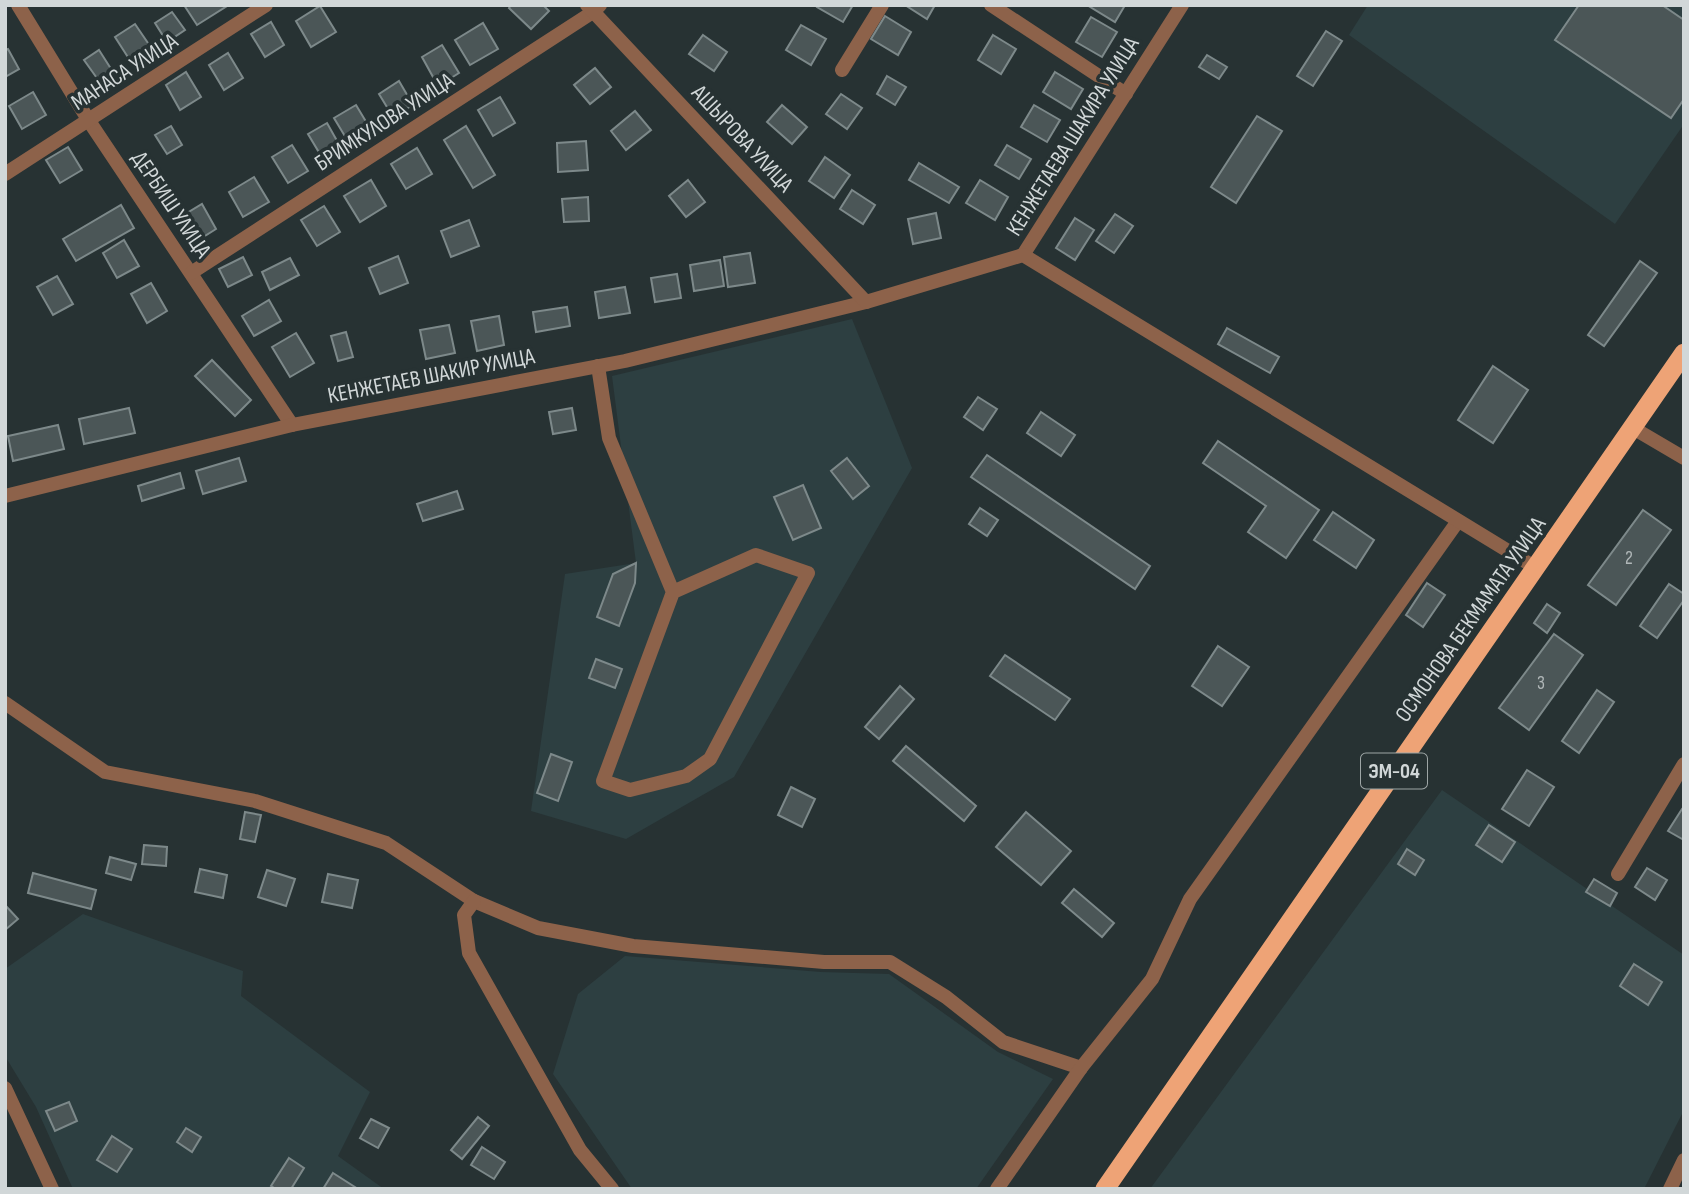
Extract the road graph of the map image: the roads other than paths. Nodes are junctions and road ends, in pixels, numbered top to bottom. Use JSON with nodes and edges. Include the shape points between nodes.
{"nodes":[{"id":1,"x":18,"y":5,"type":"edge"},
{"id":2,"x":267,"y":5,"type":"edge"},
{"id":3,"x":882,"y":5,"type":"edge"},
{"id":4,"x":990,"y":5,"type":"edge"},
{"id":5,"x":1182,"y":5,"type":"edge"},
{"id":6,"x":593,"y":8,"type":"edge"},
{"id":7,"x":842,"y":70,"type":"dead end"},
{"id":8,"x":1126,"y":94,"type":"junction"},
{"id":9,"x":89,"y":121,"type":"junction"},
{"id":10,"x":5,"y":174,"type":"edge"},
{"id":11,"x":1023,"y":255,"type":"junction"},
{"id":12,"x":191,"y":273,"type":"junction"},
{"id":13,"x":866,"y":302,"type":"junction"},
{"id":14,"x":1684,"y":354,"type":"edge"},
{"id":15,"x":598,"y":366,"type":"junction"},
{"id":16,"x":292,"y":425,"type":"junction"},
{"id":17,"x":1633,"y":428,"type":"junction"},
{"id":18,"x":1684,"y":458,"type":"edge"},
{"id":19,"x":5,"y":496,"type":"edge"},
{"id":20,"x":1458,"y":521,"type":"junction"},
{"id":21,"x":1536,"y":568,"type":"junction"},
{"id":22,"x":673,"y":592,"type":"junction"},
{"id":23,"x":5,"y":703,"type":"edge"},
{"id":24,"x":1684,"y":764,"type":"edge"},
{"id":25,"x":1618,"y":874,"type":"dead end"},
{"id":26,"x":474,"y":901,"type":"junction"},
{"id":27,"x":1081,"y":1068,"type":"junction"},
{"id":28,"x":5,"y":1088,"type":"edge"},
{"id":29,"x":1684,"y":1160,"type":"edge"},
{"id":30,"x":52,"y":1189,"type":"edge"},
{"id":31,"x":612,"y":1189,"type":"edge"},
{"id":32,"x":997,"y":1189,"type":"edge"},
{"id":33,"x":1105,"y":1189,"type":"edge"},
{"id":34,"x":1670,"y":1189,"type":"edge"}],
"edges":[{"from":1,"to":9,"type":"street","name":"ДЕРБИШ УЛИЦА"},
{"from":2,"to":9,"type":"street","name":"МАНАСА УЛИЦА"},
{"from":3,"to":7,"type":"street"},
{"from":4,"to":8,"type":"street"},
{"from":5,"to":8,"type":"street","name":"КЕНЖЕТАЕВА ШАКИРА УЛИЦА"},
{"from":6,"to":12,"type":"street","name":"БРИМКУЛОВА УЛИЦА"},
{"from":6,"to":13,"type":"street","name":"АШЫРОВА УЛИЦА"},
{"from":8,"to":11,"type":"street","name":"КЕНЖЕТАЕВА ШАКИРА УЛИЦА"},
{"from":9,"to":10,"type":"street","name":"МАНАСА УЛИЦА"},
{"from":9,"to":12,"type":"street","name":"ДЕРБИШ УЛИЦА"},
{"from":11,"to":13,"type":"street","name":"КЕНЖЕТАЕВ ШАКИР УЛИЦА"},
{"from":11,"to":20,"type":"street"},
{"from":12,"to":16,"type":"street","name":"ДЕРБИШ УЛИЦА"},
{"from":13,"to":15,"type":"street","name":"КЕНЖЕТАЕВ ШАКИР УЛИЦА"},
{"from":14,"to":17,"type":"highway","name":"ОСМОНОВА БЕКМАМАТА УЛИЦА","number":"ЭМ-04"},
{"from":15,"to":16,"type":"street","name":"КЕНЖЕТАЕВ ШАКИР УЛИЦА"},
{"from":15,"to":22,"type":"street","via":[[609,438]]},
{"from":16,"to":19,"type":"street","name":"КЕНЖЕТАЕВ ШАКИР УЛИЦА"},
{"from":17,"to":18,"type":"street"},
{"from":17,"to":21,"type":"highway","name":"ОСМОНОВА БЕКМАМАТА УЛИЦА","number":"ЭМ-04"},
{"from":20,"to":21,"type":"street"},
{"from":20,"to":27,"type":"street","via":[[1190,899],[1152,979]]},
{"from":21,"to":33,"type":"highway","name":"ОСМОНОВА БЕКМАМАТА УЛИЦА","number":"ЭМ-04"},
{"from":22,"to":22,"type":"street","via":[[604,781],[629,790],[687,776],[710,759],[808,573],[756,555]]},
{"from":23,"to":26,"type":"street","via":[[105,772],[255,801],[386,843]]},
{"from":24,"to":25,"type":"street"},
{"from":26,"to":27,"type":"street","via":[[538,928],[633,946],[824,962],[890,962],[946,997],[1003,1042]]},
{"from":26,"to":31,"type":"street","via":[[464,915],[469,953],[580,1150]]},
{"from":27,"to":32,"type":"street"},
{"from":28,"to":30,"type":"street"},
{"from":29,"to":34,"type":"street"}]}
